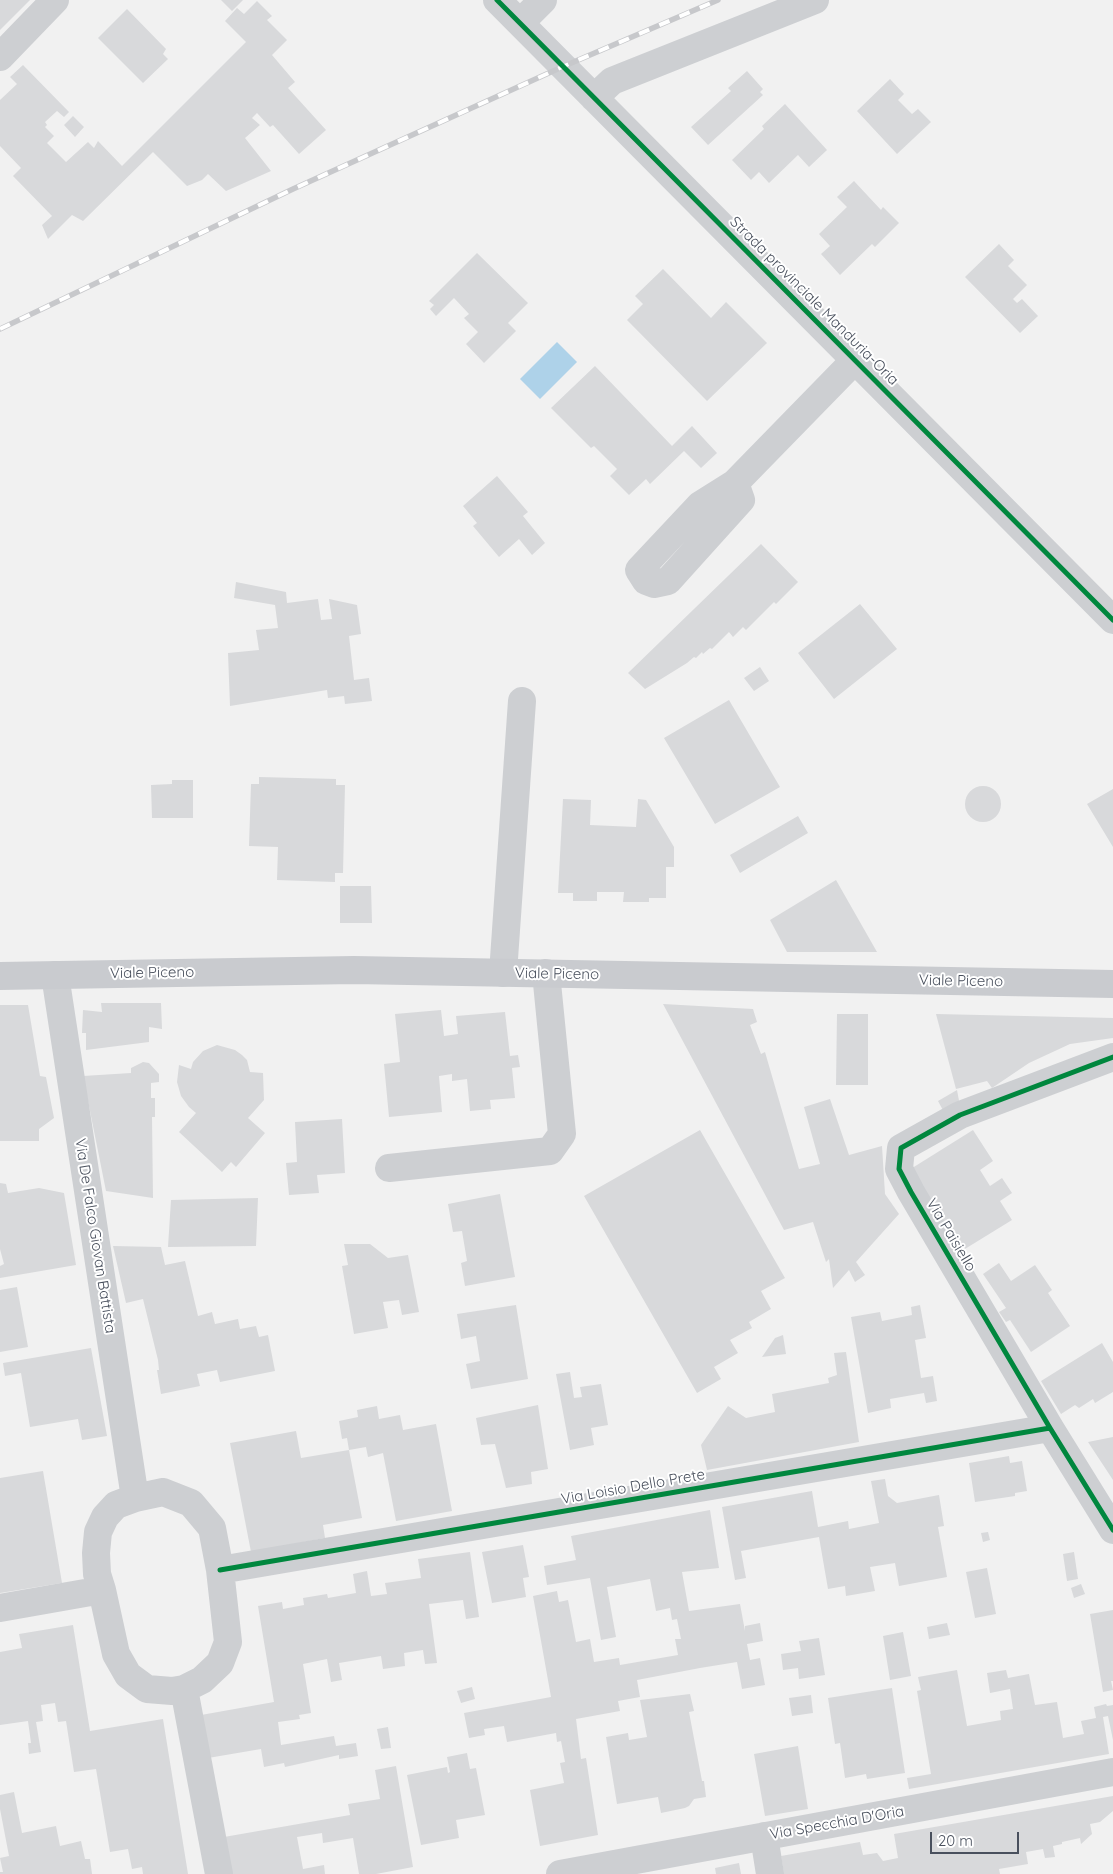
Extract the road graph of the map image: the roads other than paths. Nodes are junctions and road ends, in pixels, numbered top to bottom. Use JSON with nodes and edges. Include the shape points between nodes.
{"nodes":[{"id":1,"x":55,"y":0,"type":"edge"},
{"id":2,"x":497,"y":0,"type":"edge"},
{"id":3,"x":543,"y":0,"type":"edge"},
{"id":4,"x":815,"y":0,"type":"edge"},
{"id":5,"x":520,"y":23,"type":"junction"},
{"id":6,"x":0,"y":57,"type":"edge"},
{"id":7,"x":594,"y":98,"type":"junction"},
{"id":8,"x":854,"y":360,"type":"junction"},
{"id":9,"x":735,"y":483,"type":"dead end"},
{"id":10,"x":1113,"y":620,"type":"edge"},
{"id":11,"x":522,"y":701,"type":"dead end"},
{"id":12,"x":503,"y":973,"type":"junction"},
{"id":13,"x":546,"y":973,"type":"junction"},
{"id":14,"x":55,"y":975,"type":"junction"},
{"id":15,"x":0,"y":976,"type":"edge"},
{"id":16,"x":1113,"y":984,"type":"edge"},
{"id":17,"x":1110,"y":1059,"type":"edge"},
{"id":18,"x":389,"y":1168,"type":"dead end"},
{"id":19,"x":1050,"y":1428,"type":"junction"},
{"id":20,"x":135,"y":1498,"type":"junction"},
{"id":21,"x":1113,"y":1530,"type":"edge"},
{"id":22,"x":220,"y":1570,"type":"junction"},
{"id":23,"x":102,"y":1590,"type":"junction"},
{"id":24,"x":0,"y":1608,"type":"edge"},
{"id":25,"x":184,"y":1689,"type":"junction"},
{"id":26,"x":1113,"y":1772,"type":"edge"},
{"id":27,"x":764,"y":1836,"type":"junction"},
{"id":28,"x":219,"y":1874,"type":"edge"},
{"id":29,"x":560,"y":1874,"type":"edge"},
{"id":30,"x":770,"y":1874,"type":"edge"}],
"edges":[{"from":1,"to":6,"type":"street"},
{"from":2,"to":5,"type":"street","name":"Strada provinciale Manduria-Oria"},
{"from":3,"to":5,"type":"street"},
{"from":4,"to":7,"type":"street","via":[[612,81]]},
{"from":5,"to":7,"type":"street","name":"Strada provinciale Manduria-Oria"},
{"from":7,"to":8,"type":"street","name":"Strada provinciale Manduria-Oria"},
{"from":8,"to":9,"type":"street"},
{"from":8,"to":10,"type":"street","name":"Strada provinciale Manduria-Oria"},
{"from":11,"to":12,"type":"street"},
{"from":12,"to":13,"type":"main road","name":"Viale Piceno"},
{"from":12,"to":14,"type":"main road","name":"Viale Piceno","via":[[354,970]]},
{"from":13,"to":16,"type":"main road","name":"Viale Piceno"},
{"from":13,"to":18,"type":"street","via":[[562,1134],[550,1151]]},
{"from":14,"to":15,"type":"main road","name":"Viale Piceno"},
{"from":14,"to":20,"type":"street","name":"Via De Falco Giovan Battista"},
{"from":17,"to":19,"type":"street","name":"Via Paisiello","via":[[960,1115],[901,1148],[899,1169],[910,1192]]},
{"from":19,"to":21,"type":"street","name":"Via Paisiello"},
{"from":19,"to":22,"type":"street","name":"Via Loisio Dello Prete"},
{"from":20,"to":22,"type":"street","via":[[163,1492],[191,1503],[212,1528]]},
{"from":20,"to":23,"type":"street","via":[[116,1505],[98,1532],[96,1574]]},
{"from":22,"to":25,"type":"street","via":[[228,1642],[220,1663],[202,1680]]},
{"from":23,"to":24,"type":"street"},
{"from":23,"to":25,"type":"street","via":[[116,1654],[128,1675],[147,1689]]},
{"from":25,"to":28,"type":"street"},
{"from":26,"to":27,"type":"street","name":"Via Specchia D'Oria"},
{"from":27,"to":29,"type":"street","name":"Via Specchia D'Oria"},
{"from":27,"to":30,"type":"street"}]}
